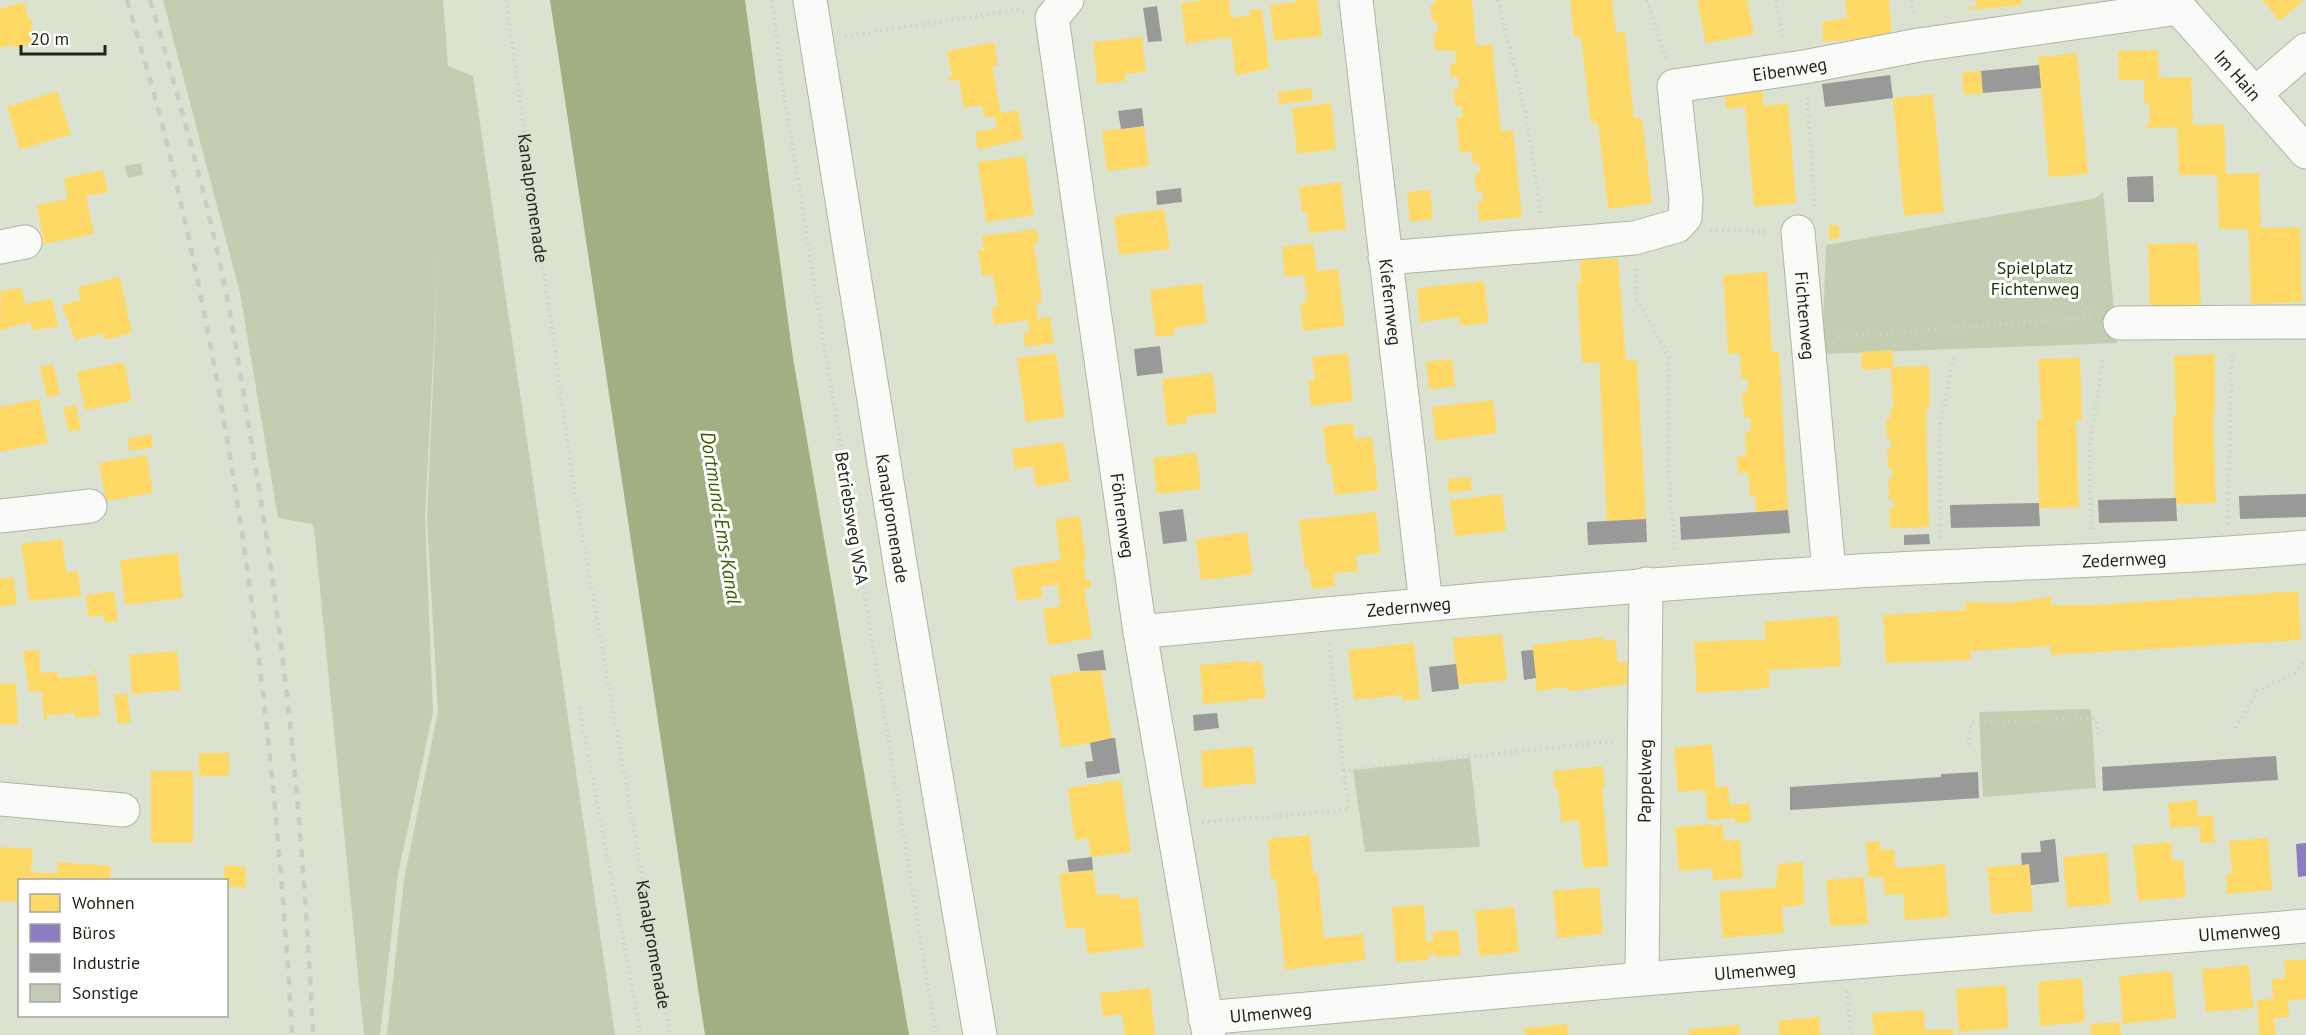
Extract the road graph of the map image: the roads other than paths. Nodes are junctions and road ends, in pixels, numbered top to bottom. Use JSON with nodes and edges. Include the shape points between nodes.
{"nodes":[{"id":1,"x":810,"y":0,"type":"edge"},
{"id":2,"x":1356,"y":0,"type":"edge"},
{"id":3,"x":2175,"y":4,"type":"edge"},
{"id":4,"x":1059,"y":9,"type":"edge"},
{"id":5,"x":2306,"y":50,"type":"edge"},
{"id":6,"x":2256,"y":94,"type":"junction"},
{"id":7,"x":2306,"y":152,"type":"edge"},
{"id":8,"x":1798,"y":232,"type":"road end"},
{"id":9,"x":1385,"y":258,"type":"junction"},
{"id":10,"x":2306,"y":322,"type":"edge"},
{"id":11,"x":2120,"y":323,"type":"dead end"},
{"id":12,"x":90,"y":506,"type":"dead end"},
{"id":13,"x":0,"y":516,"type":"edge"},
{"id":14,"x":2306,"y":547,"type":"edge"},
{"id":15,"x":1829,"y":572,"type":"junction"},
{"id":16,"x":1646,"y":584,"type":"junction"},
{"id":17,"x":1426,"y":604,"type":"junction"},
{"id":18,"x":1140,"y":632,"type":"junction"},
{"id":19,"x":0,"y":799,"type":"edge"},
{"id":20,"x":123,"y":810,"type":"dead end"},
{"id":21,"x":2306,"y":926,"type":"edge"},
{"id":22,"x":1642,"y":979,"type":"junction"},
{"id":23,"x":1207,"y":1026,"type":"edge"},
{"id":24,"x":980,"y":1035,"type":"edge"}],
"edges":[{"from":1,"to":24,"type":"street","name":"Kanalpromenade"},
{"from":2,"to":9,"type":"street","name":"Kiefernweg"},
{"from":3,"to":6,"type":"street","name":"Im Hain"},
{"from":3,"to":9,"type":"street","name":"Eibenweg","via":[[1674,86],[1686,199],[1685,218],[1677,226],[1634,238]]},
{"from":4,"to":18,"type":"street","name":"Föhrenweg"},
{"from":5,"to":6,"type":"street"},
{"from":6,"to":7,"type":"street","name":"Im Hain"},
{"from":8,"to":15,"type":"street","name":"Fichtenweg"},
{"from":9,"to":17,"type":"street","name":"Kiefernweg"},
{"from":10,"to":11,"type":"street"},
{"from":12,"to":13,"type":"street"},
{"from":14,"to":15,"type":"street","name":"Zedernweg"},
{"from":15,"to":16,"type":"street","name":"Zedernweg"},
{"from":16,"to":17,"type":"street","name":"Zedernweg"},
{"from":16,"to":22,"type":"street","name":"Pappelweg"},
{"from":17,"to":18,"type":"street","name":"Zedernweg"},
{"from":18,"to":23,"type":"street","name":"Föhrenweg"},
{"from":19,"to":20,"type":"street"},
{"from":21,"to":22,"type":"street","name":"Ulmenweg"},
{"from":22,"to":23,"type":"street","name":"Ulmenweg"}]}
